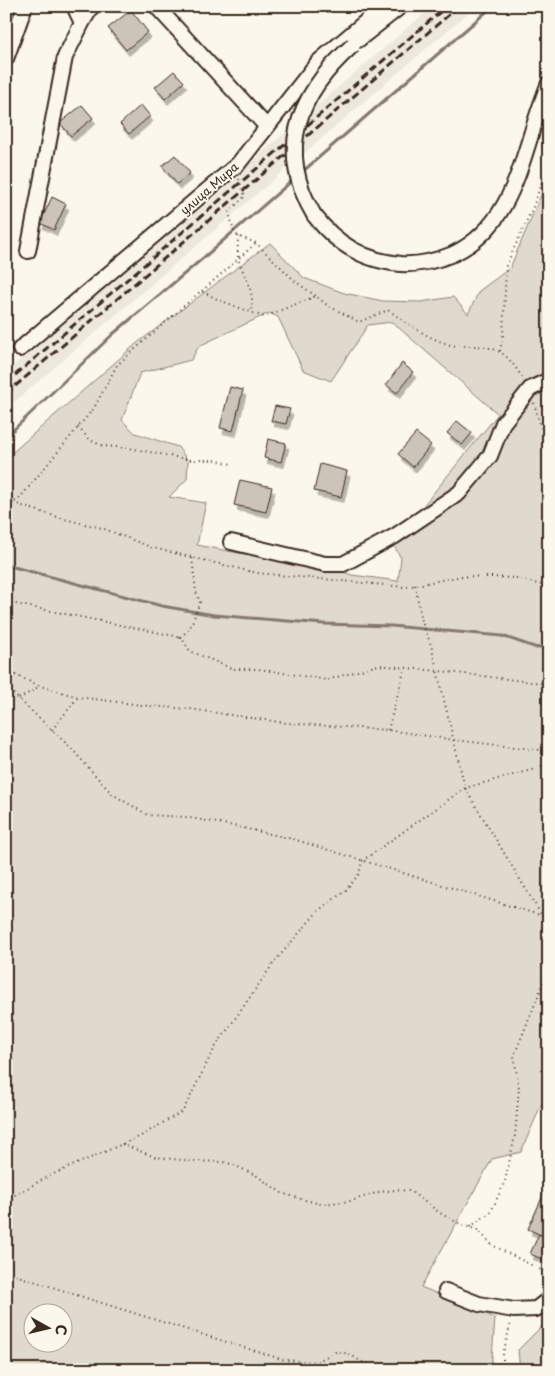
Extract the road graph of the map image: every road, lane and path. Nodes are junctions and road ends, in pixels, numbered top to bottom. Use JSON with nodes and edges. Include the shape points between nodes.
{"nodes":[{"id":1,"x":25,"y":6,"type":"edge"},
{"id":2,"x":74,"y":6,"type":"edge"},
{"id":3,"x":92,"y":6,"type":"edge"},
{"id":4,"x":156,"y":6,"type":"edge"},
{"id":5,"x":384,"y":6,"type":"edge"},
{"id":6,"x":400,"y":6,"type":"edge"},
{"id":7,"x":82,"y":23,"type":"junction"},
{"id":8,"x":6,"y":59,"type":"edge"},
{"id":9,"x":549,"y":83,"type":"edge"},
{"id":10,"x":266,"y":127,"type":"junction"},
{"id":11,"x":549,"y":162,"type":"edge"},
{"id":12,"x":234,"y":167,"type":"junction"},
{"id":13,"x":238,"y":236,"type":"junction"},
{"id":14,"x":256,"y":243,"type":"junction"},
{"id":15,"x":28,"y":251,"type":"dead end"},
{"id":16,"x":238,"y":259,"type":"junction"},
{"id":17,"x":201,"y":292,"type":"junction"},
{"id":18,"x":316,"y":296,"type":"junction"},
{"id":19,"x":250,"y":312,"type":"junction"},
{"id":20,"x":20,"y":349,"type":"dead end"},
{"id":21,"x":500,"y":351,"type":"junction"},
{"id":22,"x":549,"y":380,"type":"edge"},
{"id":23,"x":530,"y":390,"type":"junction"},
{"id":24,"x":78,"y":427,"type":"junction"},
{"id":25,"x":549,"y":456,"type":"edge"},
{"id":26,"x":231,"y":464,"type":"dead end"},
{"id":27,"x":13,"y":503,"type":"junction"},
{"id":28,"x":6,"y":506,"type":"edge"},
{"id":29,"x":231,"y":542,"type":"dead end"},
{"id":30,"x":192,"y":558,"type":"junction"},
{"id":31,"x":415,"y":585,"type":"junction"},
{"id":32,"x":549,"y":587,"type":"edge"},
{"id":33,"x":6,"y":602,"type":"edge"},
{"id":34,"x":181,"y":637,"type":"junction"},
{"id":35,"x":405,"y":668,"type":"junction"},
{"id":36,"x":6,"y":671,"type":"edge"},
{"id":37,"x":437,"y":671,"type":"junction"},
{"id":38,"x":549,"y":684,"type":"edge"},
{"id":39,"x":40,"y":686,"type":"junction"},
{"id":40,"x":6,"y":687,"type":"edge"},
{"id":41,"x":78,"y":697,"type":"junction"},
{"id":42,"x":19,"y":699,"type":"junction"},
{"id":43,"x":52,"y":730,"type":"junction"},
{"id":44,"x":388,"y":730,"type":"junction"},
{"id":45,"x":454,"y":740,"type":"junction"},
{"id":46,"x":549,"y":751,"type":"edge"},
{"id":47,"x":549,"y":764,"type":"edge"},
{"id":48,"x":465,"y":788,"type":"junction"},
{"id":49,"x":362,"y":861,"type":"junction"},
{"id":50,"x":542,"y":916,"type":"junction"},
{"id":51,"x":549,"y":918,"type":"edge"},
{"id":52,"x":549,"y":932,"type":"edge"},
{"id":53,"x":549,"y":969,"type":"edge"},
{"id":54,"x":122,"y":1144,"type":"junction"},
{"id":55,"x":6,"y":1200,"type":"edge"},
{"id":56,"x":470,"y":1228,"type":"junction"},
{"id":57,"x":6,"y":1272,"type":"edge"},
{"id":58,"x":549,"y":1274,"type":"edge"},
{"id":59,"x":446,"y":1291,"type":"dead end"},
{"id":60,"x":549,"y":1299,"type":"edge"},
{"id":61,"x":514,"y":1310,"type":"junction"},
{"id":62,"x":371,"y":1370,"type":"edge"},
{"id":63,"x":502,"y":1370,"type":"edge"}],
"edges":[{"from":1,"to":8,"type":"street"},
{"from":2,"to":7,"type":"street"},
{"from":3,"to":7,"type":"street"},
{"from":4,"to":10,"type":"street"},
{"from":5,"to":10,"type":"street","name":"улица Мира","via":[[318,62]]},
{"from":6,"to":9,"type":"street","bridge":true,"via":[[338,58],[314,88],[302,112],[295,138],[295,165],[301,191],[314,215],[342,244],[366,257],[399,264],[419,263],[457,252],[479,236],[497,216],[516,182]]},
{"from":7,"to":15,"type":"street","via":[[65,58]]},
{"from":10,"to":12,"type":"street","name":"улица Мира"},
{"from":11,"to":21,"type":"path","via":[[506,266]]},
{"from":12,"to":13,"type":"path","via":[[245,196],[229,212]]},
{"from":12,"to":20,"type":"street","name":"улица Мира"},
{"from":13,"to":14,"type":"path"},
{"from":13,"to":16,"type":"path"},
{"from":14,"to":16,"type":"path"},
{"from":14,"to":18,"type":"path","via":[[296,282]]},
{"from":16,"to":17,"type":"path"},
{"from":16,"to":19,"type":"path","via":[[253,305]]},
{"from":17,"to":19,"type":"path"},
{"from":17,"to":24,"type":"path","via":[[117,365],[94,408]]},
{"from":18,"to":19,"type":"path","via":[[264,317]]},
{"from":18,"to":21,"type":"path","via":[[359,322],[388,310],[418,331],[450,345],[485,346]]},
{"from":21,"to":23,"type":"path","via":[[515,366]]},
{"from":22,"to":23,"type":"street"},
{"from":23,"to":25,"type":"path"},
{"from":23,"to":29,"type":"street","via":[[503,423],[490,456],[459,492],[395,536],[343,564],[325,564]]},
{"from":24,"to":26,"type":"path","via":[[90,440],[103,446]]},
{"from":24,"to":27,"type":"path"},
{"from":27,"to":28,"type":"path"},
{"from":27,"to":30,"type":"path"},
{"from":30,"to":31,"type":"path","via":[[258,573],[406,587]]},
{"from":30,"to":34,"type":"path","via":[[200,602],[190,628]]},
{"from":31,"to":32,"type":"path","via":[[462,576],[516,578]]},
{"from":31,"to":37,"type":"path"},
{"from":33,"to":34,"type":"path"},
{"from":34,"to":35,"type":"path","via":[[190,651],[233,669],[258,669],[327,680],[378,665]]},
{"from":35,"to":37,"type":"path"},
{"from":35,"to":44,"type":"path"},
{"from":36,"to":39,"type":"path"},
{"from":37,"to":38,"type":"path"},
{"from":37,"to":45,"type":"path"},
{"from":39,"to":41,"type":"path"},
{"from":39,"to":42,"type":"path"},
{"from":40,"to":42,"type":"path"},
{"from":41,"to":43,"type":"path"},
{"from":41,"to":44,"type":"path","via":[[286,723]]},
{"from":42,"to":43,"type":"path"},
{"from":43,"to":49,"type":"path","via":[[112,794],[148,814],[185,817],[293,839]]},
{"from":44,"to":45,"type":"path"},
{"from":45,"to":46,"type":"path"},
{"from":45,"to":48,"type":"path"},
{"from":47,"to":48,"type":"path"},
{"from":48,"to":49,"type":"path"},
{"from":48,"to":50,"type":"path"},
{"from":49,"to":50,"type":"path"},
{"from":49,"to":54,"type":"path","via":[[359,874],[345,891],[319,910],[275,961],[214,1049],[182,1111]]},
{"from":50,"to":51,"type":"path"},
{"from":50,"to":52,"type":"path"},
{"from":53,"to":56,"type":"path","via":[[514,1056],[519,1088],[515,1136],[505,1181],[491,1212]]},
{"from":54,"to":55,"type":"path","via":[[49,1176]]},
{"from":54,"to":56,"type":"path","via":[[155,1157],[229,1163],[282,1193],[321,1204],[351,1201],[379,1192],[410,1191],[443,1215]]},
{"from":56,"to":58,"type":"path","via":[[478,1230],[492,1245]]},
{"from":57,"to":62,"type":"path","via":[[284,1360],[316,1362],[337,1352],[348,1354]]},
{"from":59,"to":61,"type":"street","via":[[479,1304]]},
{"from":60,"to":61,"type":"street","via":[[536,1309]]},
{"from":61,"to":63,"type":"path"}]}
